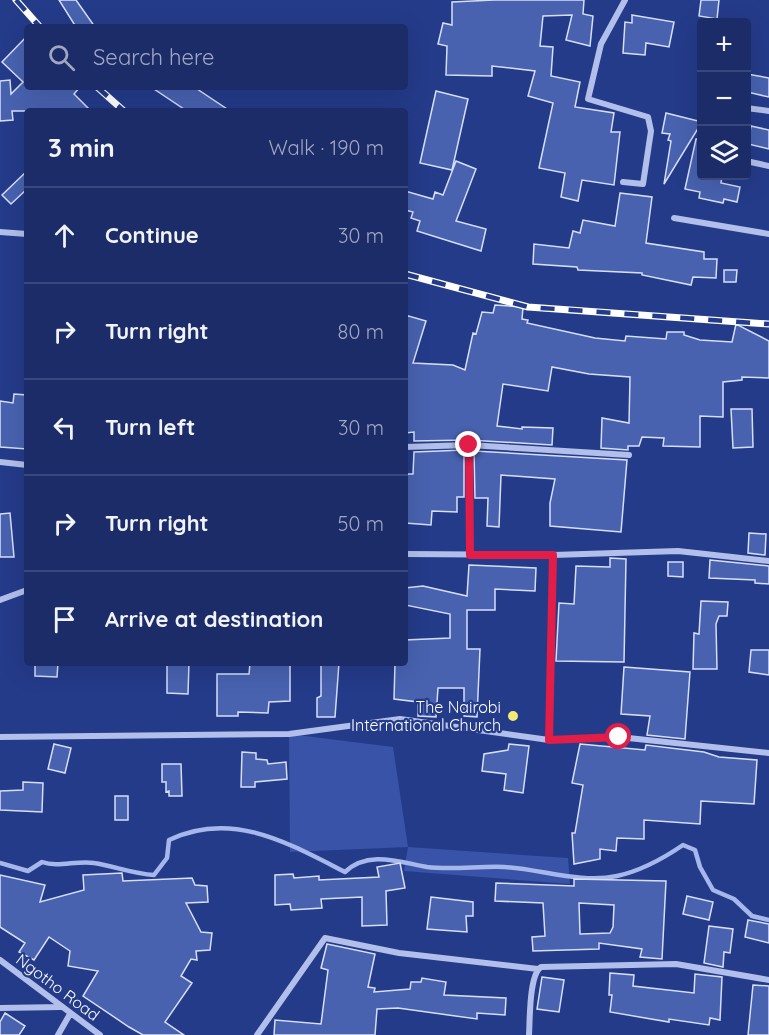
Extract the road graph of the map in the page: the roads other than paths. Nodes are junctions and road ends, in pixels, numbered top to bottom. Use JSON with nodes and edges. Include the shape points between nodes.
{"nodes":[{"id":1,"x":625,"y":0,"type":"edge"},
{"id":2,"x":751,"y":109,"type":"edge"},
{"id":3,"x":769,"y":111,"type":"edge"},
{"id":4,"x":751,"y":162,"type":"edge"},
{"id":5,"x":769,"y":166,"type":"edge"},
{"id":6,"x":623,"y":182,"type":"dead end"},
{"id":7,"x":674,"y":218,"type":"dead end"},
{"id":8,"x":0,"y":232,"type":"edge"},
{"id":9,"x":24,"y":234,"type":"edge"},
{"id":10,"x":769,"y":234,"type":"edge"},
{"id":11,"x":469,"y":445,"type":"junction"},
{"id":12,"x":408,"y":447,"type":"edge"},
{"id":13,"x":629,"y":455,"type":"dead end"},
{"id":14,"x":0,"y":462,"type":"edge"},
{"id":15,"x":24,"y":465,"type":"edge"},
{"id":16,"x":408,"y":554,"type":"edge"},
{"id":17,"x":470,"y":555,"type":"junction"},
{"id":18,"x":553,"y":555,"type":"junction"},
{"id":19,"x":769,"y":561,"type":"edge"},
{"id":20,"x":24,"y":591,"type":"edge"},
{"id":21,"x":0,"y":600,"type":"edge"},
{"id":22,"x":0,"y":736,"type":"edge"},
{"id":23,"x":549,"y":740,"type":"junction"},
{"id":24,"x":769,"y":753,"type":"edge"},
{"id":25,"x":0,"y":960,"type":"edge"},
{"id":26,"x":538,"y":969,"type":"junction"},
{"id":27,"x":769,"y":980,"type":"edge"},
{"id":28,"x":62,"y":1007,"type":"junction"},
{"id":29,"x":0,"y":1008,"type":"edge"},
{"id":30,"x":70,"y":1014,"type":"junction"},
{"id":31,"x":58,"y":1035,"type":"edge"},
{"id":32,"x":100,"y":1035,"type":"edge"},
{"id":33,"x":257,"y":1035,"type":"edge"},
{"id":34,"x":529,"y":1035,"type":"edge"}],
"edges":[{"from":1,"to":6,"type":"street","via":[[601,44],[588,99],[648,117],[651,131],[643,184]]},
{"from":2,"to":3,"type":"street"},
{"from":4,"to":5,"type":"street"},
{"from":7,"to":10,"type":"street"},
{"from":8,"to":9,"type":"street"},
{"from":11,"to":12,"type":"street"},
{"from":11,"to":13,"type":"street"},
{"from":11,"to":17,"type":"street"},
{"from":14,"to":15,"type":"street"},
{"from":16,"to":17,"type":"street"},
{"from":17,"to":18,"type":"street"},
{"from":18,"to":19,"type":"street","via":[[678,551]]},
{"from":18,"to":23,"type":"street"},
{"from":20,"to":21,"type":"street"},
{"from":22,"to":23,"type":"street","via":[[289,734],[400,719]]},
{"from":23,"to":24,"type":"street","via":[[619,737]]},
{"from":25,"to":28,"type":"street","name":"Ngotho Road"},
{"from":26,"to":27,"type":"street","via":[[555,965],[676,964]]},
{"from":26,"to":33,"type":"street","via":[[399,953],[324,938]]},
{"from":26,"to":34,"type":"street","via":[[533,982]]},
{"from":28,"to":29,"type":"street"},
{"from":28,"to":30,"type":"street","name":"Ngotho Road"},
{"from":30,"to":31,"type":"street"},
{"from":30,"to":32,"type":"street","name":"Ngotho Road"}]}
